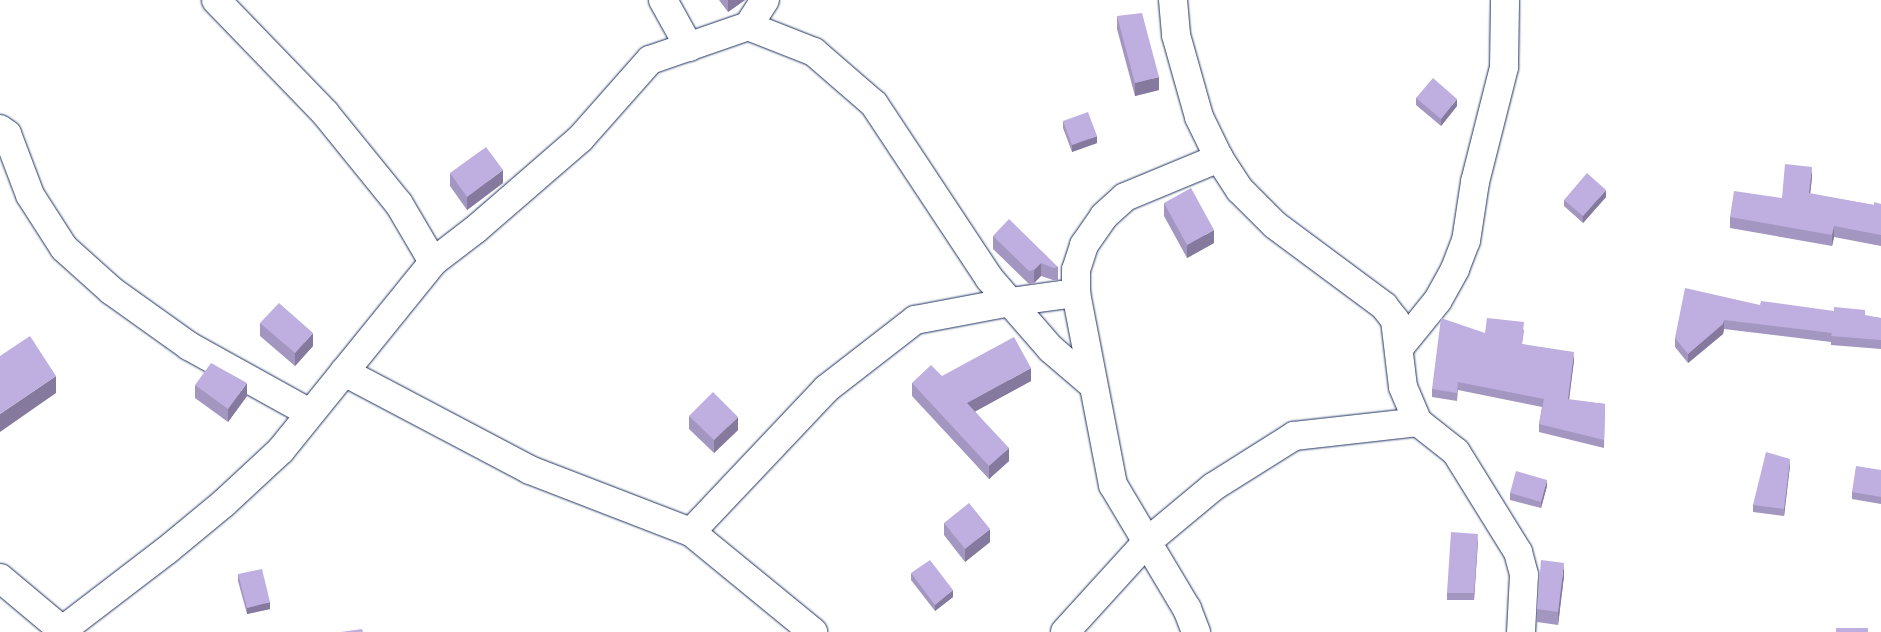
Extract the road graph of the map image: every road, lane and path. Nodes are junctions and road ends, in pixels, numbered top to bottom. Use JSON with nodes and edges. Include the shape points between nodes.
{"nodes":[{"id":1,"x":216,"y":0,"type":"edge"},
{"id":2,"x":662,"y":0,"type":"edge"},
{"id":3,"x":765,"y":0,"type":"edge"},
{"id":4,"x":1173,"y":0,"type":"edge"},
{"id":5,"x":1505,"y":0,"type":"edge"},
{"id":6,"x":748,"y":26,"type":"junction"},
{"id":7,"x":689,"y":47,"type":"junction"},
{"id":8,"x":0,"y":129,"type":"edge"},
{"id":9,"x":1219,"y":158,"type":"junction"},
{"id":10,"x":433,"y":262,"type":"junction"},
{"id":11,"x":1076,"y":293,"type":"junction"},
{"id":12,"x":1010,"y":302,"type":"junction"},
{"id":13,"x":1400,"y":347,"type":"junction"},
{"id":14,"x":344,"y":372,"type":"junction"},
{"id":15,"x":1093,"y":385,"type":"junction"},
{"id":16,"x":310,"y":413,"type":"junction"},
{"id":17,"x":1418,"y":422,"type":"junction"},
{"id":18,"x":691,"y":532,"type":"junction"},
{"id":19,"x":1147,"y":542,"type":"junction"},
{"id":20,"x":0,"y":578,"type":"edge"},
{"id":21,"x":61,"y":631,"type":"edge"},
{"id":22,"x":813,"y":632,"type":"edge"},
{"id":23,"x":1065,"y":632,"type":"edge"},
{"id":24,"x":1196,"y":632,"type":"edge"},
{"id":25,"x":1521,"y":632,"type":"edge"}],
"edges":[{"from":1,"to":10,"type":"street","via":[[325,113],[399,204]]},
{"from":2,"to":7,"type":"street"},
{"from":3,"to":6,"type":"street"},
{"from":4,"to":9,"type":"street","via":[[1176,35],[1186,78],[1199,117]]},
{"from":5,"to":13,"type":"street","via":[[1504,67],[1475,182],[1466,241],[1438,300]]},
{"from":6,"to":7,"type":"street"},
{"from":6,"to":12,"type":"street","via":[[814,52],[874,104],[989,278]]},
{"from":7,"to":10,"type":"street","via":[[650,60],[580,139]]},
{"from":8,"to":16,"type":"street","via":[[7,134],[30,194],[64,248],[112,291],[189,346]]},
{"from":9,"to":11,"type":"street","via":[[1125,197],[1104,216],[1084,245],[1076,270]]},
{"from":9,"to":13,"type":"street","via":[[1240,190],[1275,226],[1384,306],[1395,320]]},
{"from":10,"to":14,"type":"street"},
{"from":11,"to":12,"type":"street"},
{"from":11,"to":15,"type":"street"},
{"from":12,"to":15,"type":"street","via":[[1051,349]]},
{"from":12,"to":18,"type":"street","via":[[915,320],[826,389]]},
{"from":13,"to":17,"type":"street","via":[[1403,387]]},
{"from":14,"to":16,"type":"street"},
{"from":14,"to":18,"type":"street","via":[[530,470]]},
{"from":15,"to":19,"type":"street","via":[[1113,485]]},
{"from":16,"to":21,"type":"street","via":[[281,450],[224,503]]},
{"from":17,"to":19,"type":"street","via":[[1294,436],[1213,487]]},
{"from":17,"to":25,"type":"street","via":[[1456,452],[1518,552],[1524,575]]},
{"from":18,"to":22,"type":"street"},
{"from":19,"to":23,"type":"street"},
{"from":19,"to":24,"type":"street","via":[[1187,609]]},
{"from":20,"to":21,"type":"street"}]}
